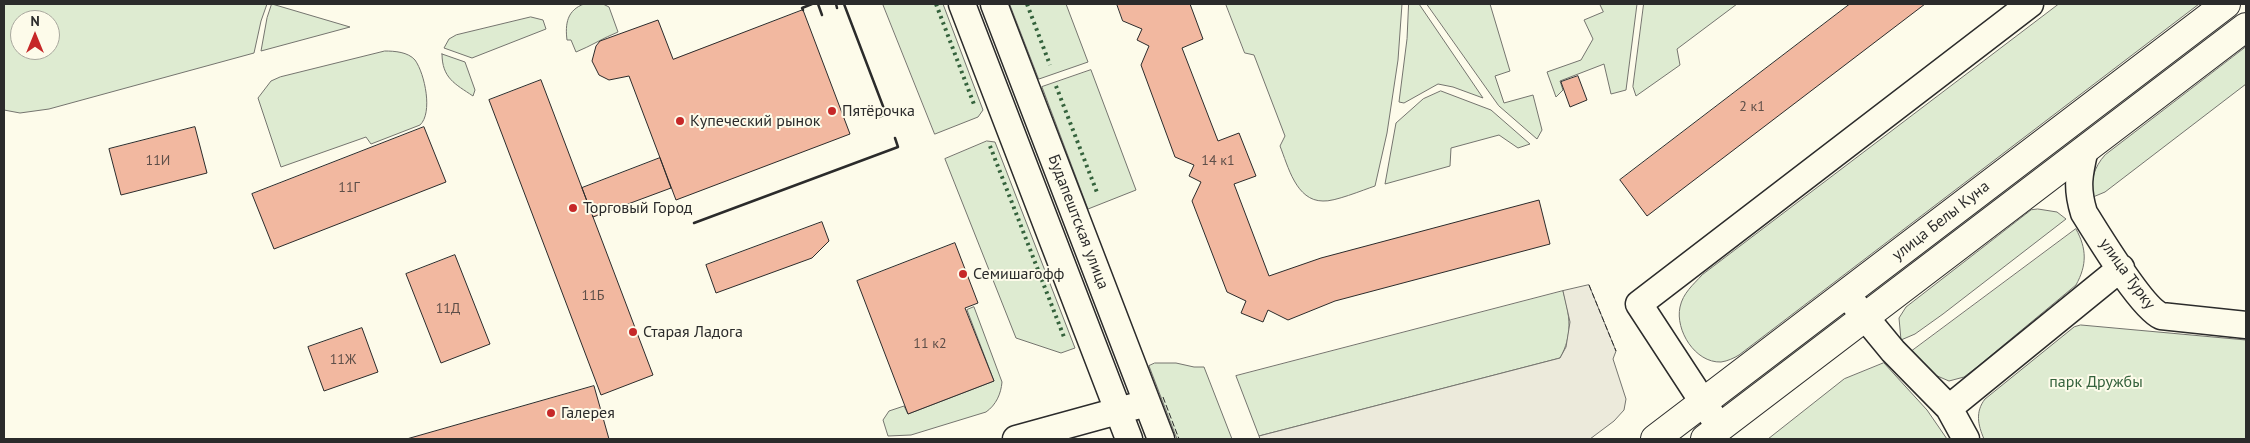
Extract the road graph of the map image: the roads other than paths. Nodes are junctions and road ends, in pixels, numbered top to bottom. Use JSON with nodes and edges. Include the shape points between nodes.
{"nodes":[{"id":1,"x":962,"y":4,"type":"edge"},
{"id":2,"x":994,"y":4,"type":"edge"},
{"id":3,"x":2030,"y":4,"type":"edge"},
{"id":4,"x":2226,"y":4,"type":"edge"},
{"id":5,"x":2246,"y":27,"type":"edge"},
{"id":6,"x":2086,"y":150,"type":"junction"},
{"id":7,"x":2121,"y":268,"type":"junction"},
{"id":8,"x":1846,"y":294,"type":"junction"},
{"id":9,"x":1865,"y":317,"type":"junction"},
{"id":10,"x":2246,"y":325,"type":"edge"},
{"id":11,"x":1147,"y":401,"type":"junction"},
{"id":12,"x":1703,"y":403,"type":"junction"},
{"id":13,"x":1949,"y":408,"type":"junction"},
{"id":14,"x":1118,"y":412,"type":"junction"},
{"id":15,"x":1712,"y":434,"type":"edge"},
{"id":16,"x":1016,"y":439,"type":"edge"},
{"id":17,"x":1129,"y":439,"type":"edge"},
{"id":18,"x":1161,"y":439,"type":"edge"},
{"id":19,"x":1655,"y":439,"type":"edge"},
{"id":20,"x":1966,"y":439,"type":"edge"}],
"edges":[{"from":1,"to":14,"type":"street","name":"Будапештская улица"},
{"from":2,"to":11,"type":"street","name":"Будапештская улица"},
{"from":3,"to":12,"type":"street","via":[[1639,304]]},
{"from":4,"to":8,"type":"street","name":"улица Белы Куна"},
{"from":5,"to":6,"type":"street","name":"улица Белы Куна"},
{"from":6,"to":7,"type":"street","name":"улица Турку","via":[[2078,178],[2079,198],[2084,213]]},
{"from":6,"to":9,"type":"street","name":"улица Белы Куна"},
{"from":7,"to":10,"type":"street","name":"улица Турку","via":[[2153,313]]},
{"from":7,"to":13,"type":"street"},
{"from":8,"to":9,"type":"street"},
{"from":8,"to":12,"type":"street","name":"улица Белы Куна"},
{"from":9,"to":13,"type":"street"},
{"from":9,"to":15,"type":"street","name":"улица Белы Куна"},
{"from":11,"to":14,"type":"street"},
{"from":11,"to":18,"type":"street","name":"Будапештская улица"},
{"from":12,"to":15,"type":"street"},
{"from":12,"to":19,"type":"street","name":"улица Белы Куна"},
{"from":13,"to":20,"type":"street"},
{"from":14,"to":16,"type":"street"},
{"from":14,"to":17,"type":"street","name":"Будапештская улица"}]}
